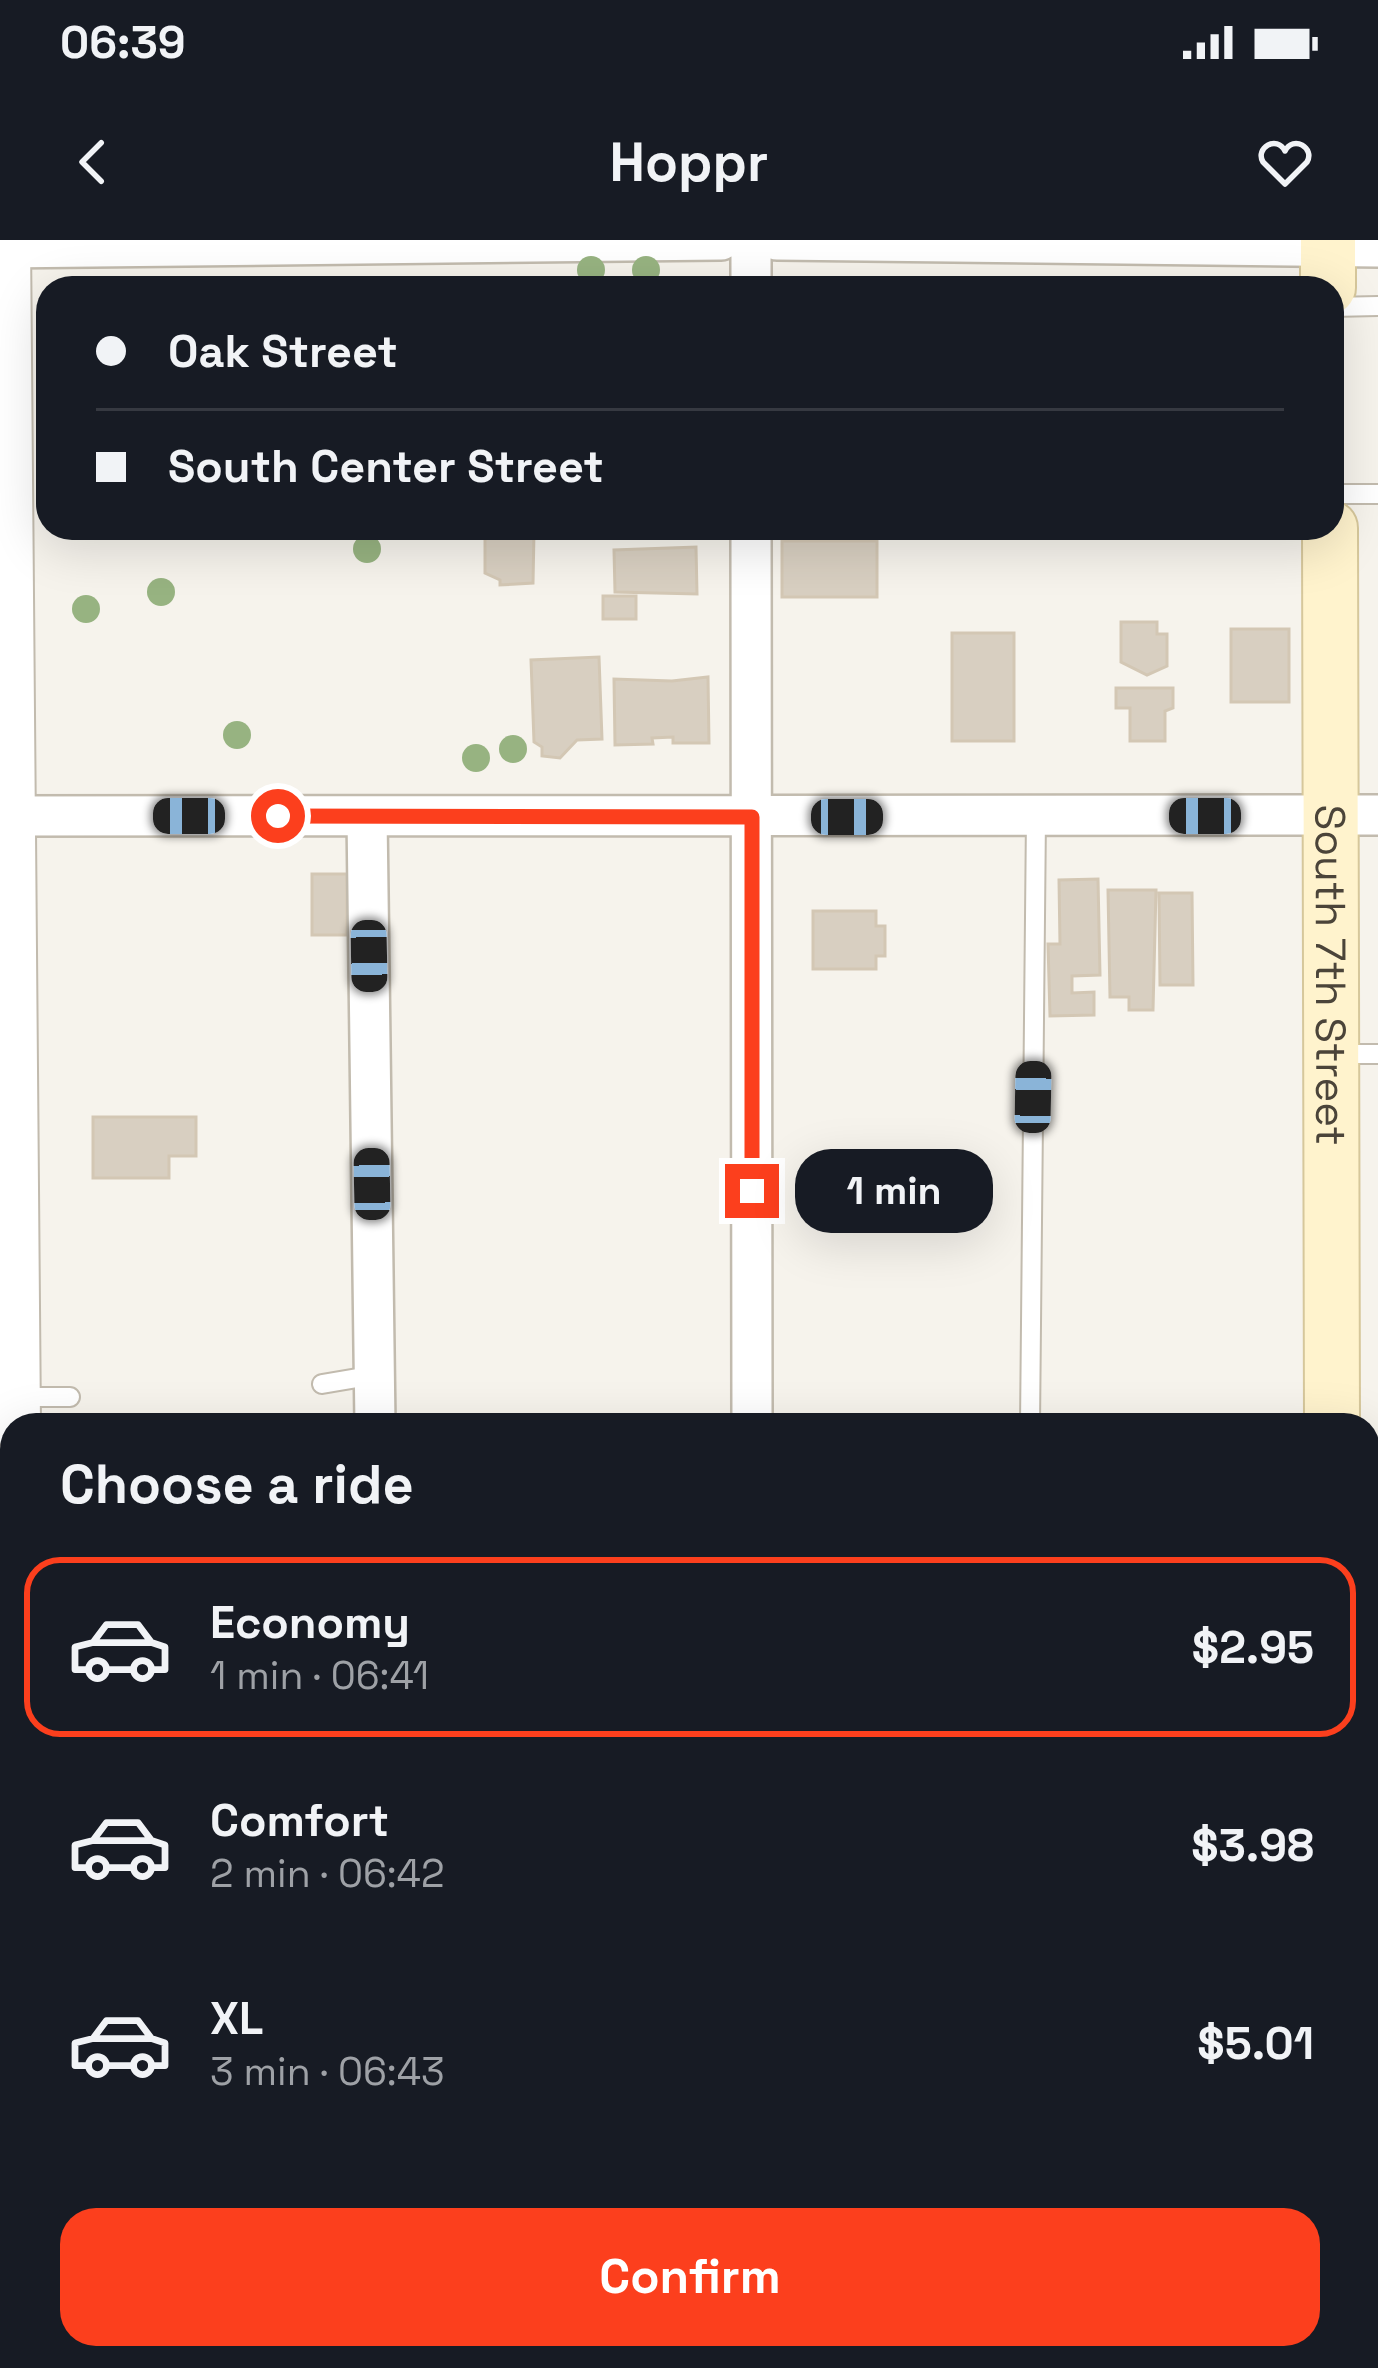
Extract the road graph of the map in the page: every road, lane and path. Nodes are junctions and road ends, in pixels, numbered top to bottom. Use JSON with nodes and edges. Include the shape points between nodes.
{"nodes":[{"id":1,"x":721,"y":240,"type":"edge"},
{"id":2,"x":751,"y":240,"type":"edge"},
{"id":3,"x":777,"y":240,"type":"edge"},
{"id":4,"x":291,"y":242,"type":"edge"},
{"id":5,"x":1063,"y":242,"type":"edge"},
{"id":6,"x":4,"y":246,"type":"edge"},
{"id":7,"x":1340,"y":256,"type":"edge"},
{"id":8,"x":751,"y":276,"type":"edge"},
{"id":9,"x":1378,"y":306,"type":"edge"},
{"id":10,"x":1344,"y":307,"type":"edge"},
{"id":11,"x":1344,"y":494,"type":"edge"},
{"id":12,"x":1378,"y":494,"type":"edge"},
{"id":13,"x":751,"y":540,"type":"edge"},
{"id":14,"x":1331,"y":540,"type":"edge"},
{"id":15,"x":6,"y":816,"type":"edge"},
{"id":16,"x":367,"y":816,"type":"junction"},
{"id":17,"x":1036,"y":816,"type":"junction"},
{"id":18,"x":1355,"y":816,"type":"edge"},
{"id":19,"x":752,"y":817,"type":"junction"},
{"id":20,"x":1355,"y":1054,"type":"edge"},
{"id":21,"x":375,"y":1375,"type":"junction"},
{"id":22,"x":322,"y":1384,"type":"dead end"},
{"id":23,"x":70,"y":1397,"type":"dead end"},
{"id":24,"x":16,"y":1411,"type":"edge"},
{"id":25,"x":375,"y":1413,"type":"edge"},
{"id":26,"x":752,"y":1413,"type":"edge"},
{"id":27,"x":1030,"y":1413,"type":"edge"},
{"id":28,"x":1333,"y":1413,"type":"edge"}],
"edges":[{"from":1,"to":4,"type":"street"},
{"from":2,"to":8,"type":"street"},
{"from":3,"to":5,"type":"street"},
{"from":4,"to":6,"type":"street"},
{"from":5,"to":7,"type":"street"},
{"from":6,"to":15,"type":"street"},
{"from":9,"to":10,"type":"lane"},
{"from":11,"to":12,"type":"lane"},
{"from":13,"to":19,"type":"street"},
{"from":14,"to":18,"type":"main road","name":"South 7th Street"},
{"from":15,"to":16,"type":"street"},
{"from":15,"to":24,"type":"street"},
{"from":16,"to":19,"type":"street"},
{"from":16,"to":21,"type":"street"},
{"from":17,"to":18,"type":"street"},
{"from":17,"to":19,"type":"street"},
{"from":17,"to":27,"type":"lane"},
{"from":18,"to":20,"type":"main road","name":"South 7th Street"},
{"from":19,"to":26,"type":"street"},
{"from":20,"to":28,"type":"main road","name":"South 7th Street"},
{"from":21,"to":22,"type":"lane"},
{"from":21,"to":25,"type":"street"},
{"from":23,"to":24,"type":"lane"}]}
